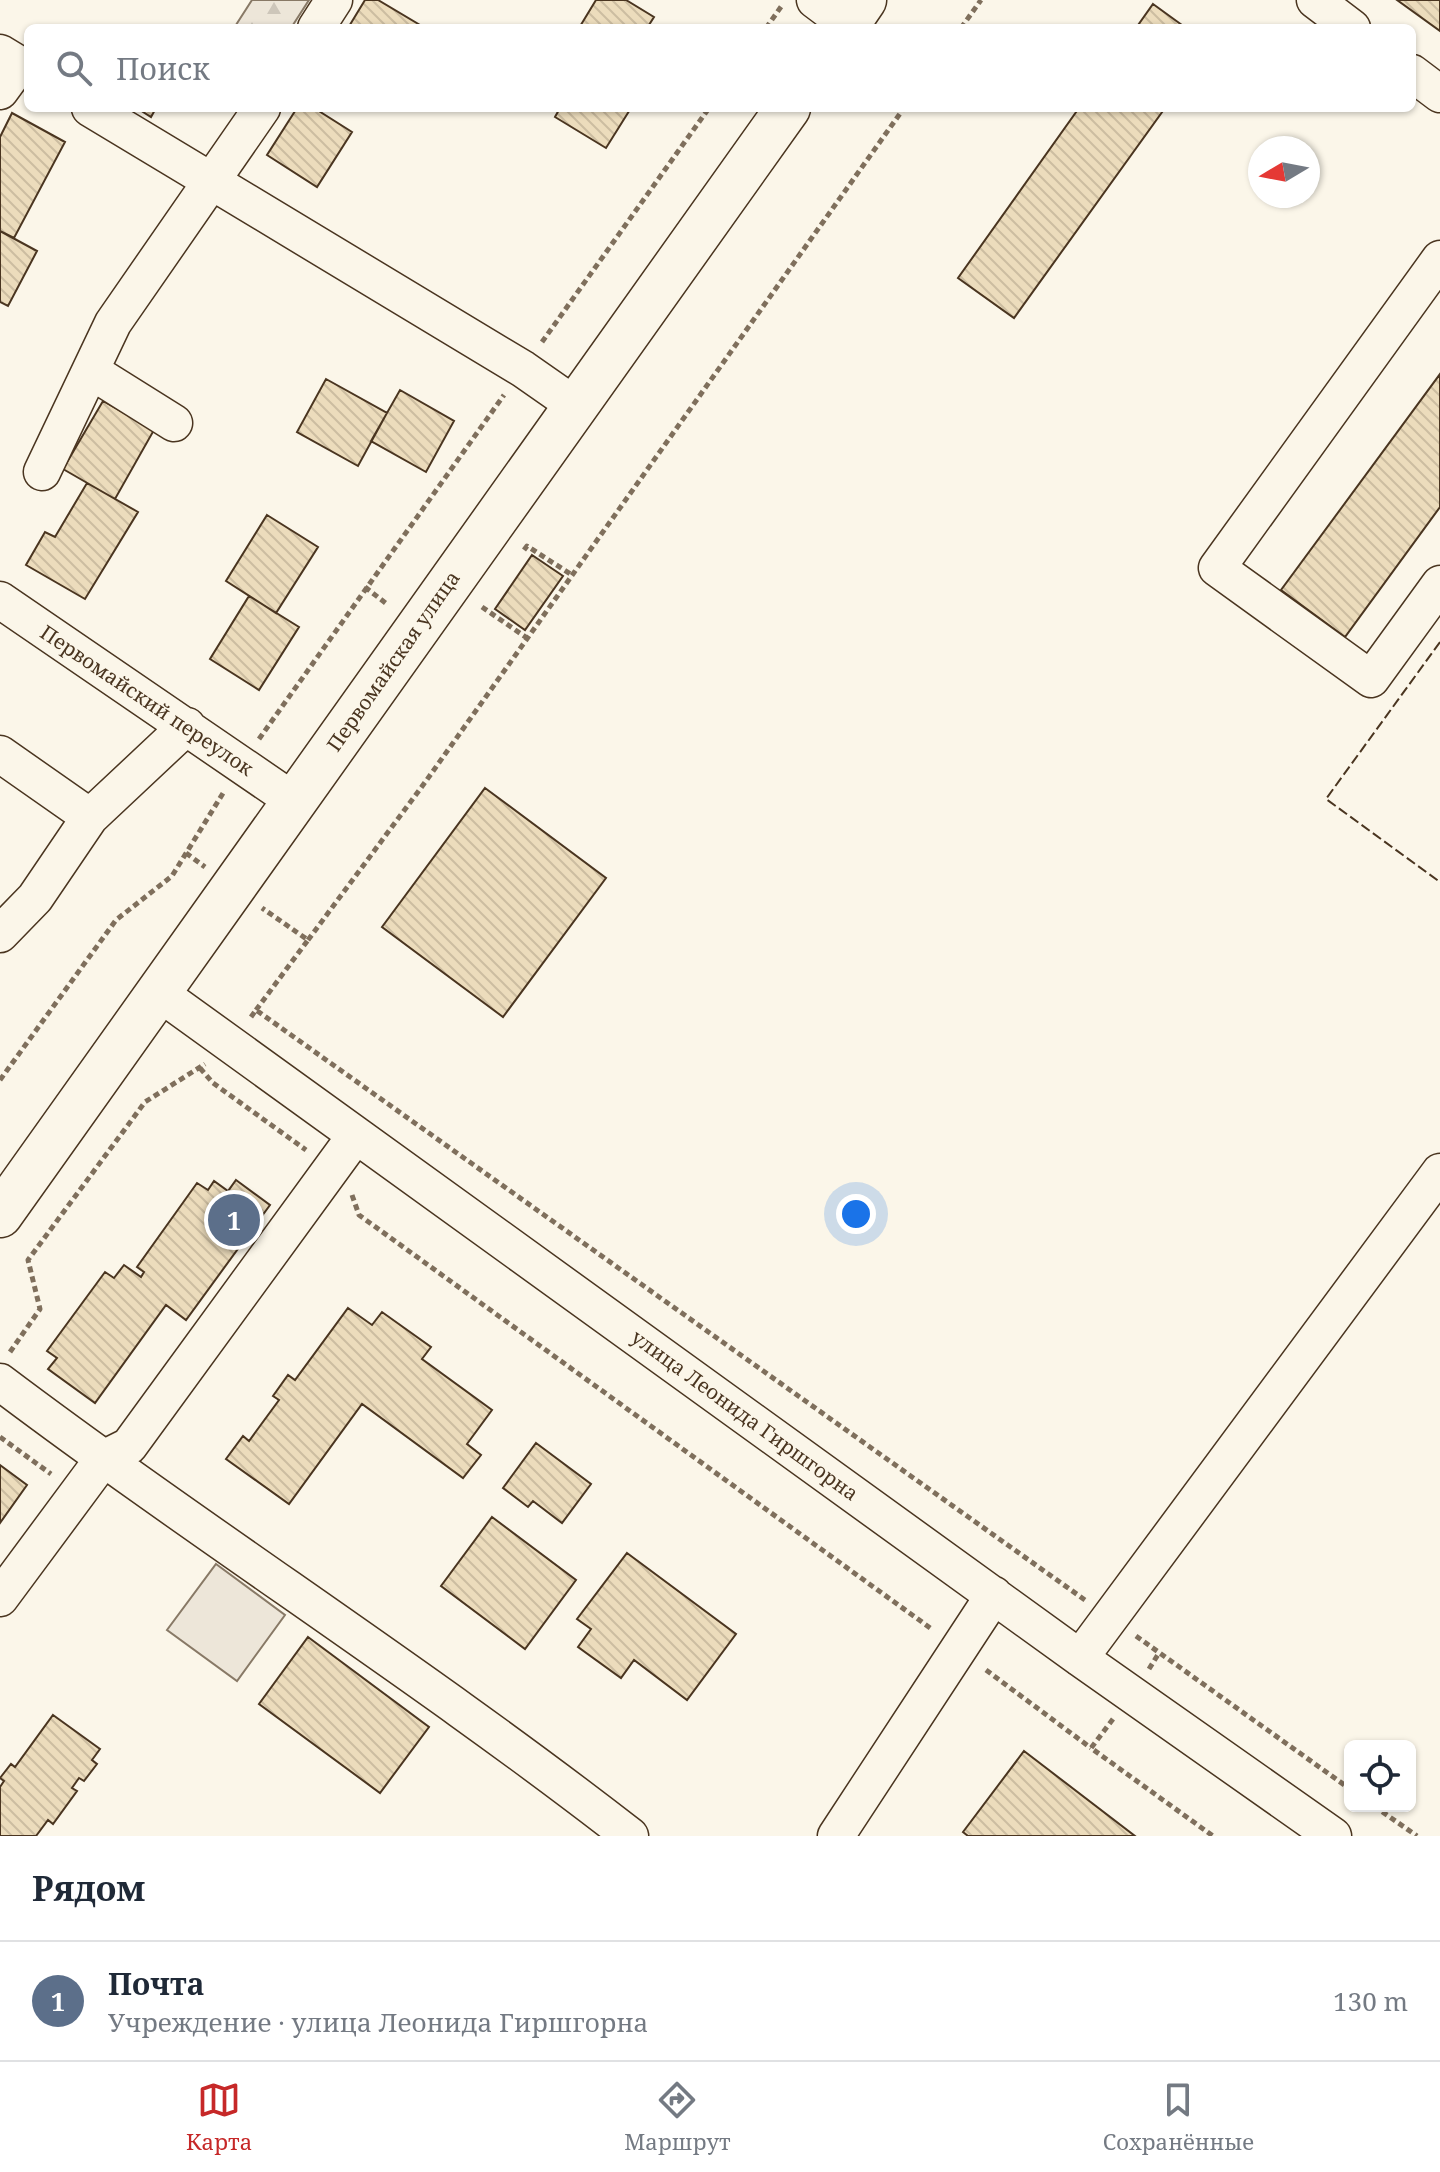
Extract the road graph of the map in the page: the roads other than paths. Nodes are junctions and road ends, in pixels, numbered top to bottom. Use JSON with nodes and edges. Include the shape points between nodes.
{"nodes":[{"id":1,"x":334,"y":0,"type":"edge"},
{"id":2,"x":1315,"y":0,"type":"edge"},
{"id":3,"x":319,"y":24,"type":"edge"},
{"id":4,"x":1347,"y":24,"type":"edge"},
{"id":5,"x":1416,"y":76,"type":"edge"},
{"id":6,"x":1440,"y":94,"type":"edge"},
{"id":7,"x":97,"y":112,"type":"edge"},
{"id":8,"x":259,"y":112,"type":"edge"},
{"id":9,"x":785,"y":112,"type":"edge"},
{"id":10,"x":212,"y":183,"type":"junction"},
{"id":11,"x":1440,"y":259,"type":"edge"},
{"id":12,"x":91,"y":371,"type":"junction"},
{"id":13,"x":576,"y":406,"type":"junction"},
{"id":14,"x":174,"y":423,"type":"dead end"},
{"id":15,"x":42,"y":472,"type":"dead end"},
{"id":16,"x":1440,"y":584,"type":"edge"},
{"id":17,"x":0,"y":600,"type":"edge"},
{"id":18,"x":187,"y":726,"type":"junction"},
{"id":19,"x":0,"y":754,"type":"edge"},
{"id":20,"x":294,"y":801,"type":"junction"},
{"id":21,"x":90,"y":817,"type":"junction"},
{"id":22,"x":0,"y":934,"type":"edge"},
{"id":23,"x":158,"y":992,"type":"junction"},
{"id":24,"x":356,"y":1135,"type":"junction"},
{"id":25,"x":1440,"y":1172,"type":"edge"},
{"id":26,"x":0,"y":1215,"type":"edge"},
{"id":27,"x":4,"y":1368,"type":"edge"},
{"id":28,"x":103,"y":1459,"type":"junction"},
{"id":29,"x":994,"y":1595,"type":"junction"},
{"id":30,"x":0,"y":1598,"type":"edge"},
{"id":31,"x":1080,"y":1658,"type":"junction"},
{"id":32,"x":630,"y":1836,"type":"edge"},
{"id":33,"x":836,"y":1836,"type":"edge"},
{"id":34,"x":1333,"y":1836,"type":"edge"}],
"edges":[{"from":1,"to":3,"type":"street"},
{"from":2,"to":4,"type":"street"},
{"from":5,"to":6,"type":"street"},
{"from":7,"to":10,"type":"street"},
{"from":8,"to":10,"type":"street"},
{"from":9,"to":13,"type":"main road","name":"Первомайская улица"},
{"from":10,"to":12,"type":"street","via":[[113,323]]},
{"from":10,"to":13,"type":"street"},
{"from":11,"to":16,"type":"street","via":[[1217,568],[1371,679]]},
{"from":12,"to":14,"type":"street"},
{"from":12,"to":15,"type":"street"},
{"from":13,"to":20,"type":"main road","name":"Первомайская улица"},
{"from":17,"to":18,"type":"street","name":"Первомайский переулок"},
{"from":18,"to":20,"type":"street","name":"Первомайский переулок"},
{"from":18,"to":21,"type":"street"},
{"from":19,"to":21,"type":"street"},
{"from":20,"to":23,"type":"main road","name":"Первомайская улица"},
{"from":21,"to":22,"type":"street","via":[[35,898]]},
{"from":23,"to":24,"type":"street","name":"улица Леонида Гиршгорна"},
{"from":23,"to":26,"type":"main road","name":"Первомайская улица"},
{"from":24,"to":28,"type":"street","via":[[129,1446]]},
{"from":24,"to":29,"type":"street","name":"улица Леонида Гиршгорна"},
{"from":25,"to":31,"type":"street"},
{"from":27,"to":28,"type":"street"},
{"from":28,"to":30,"type":"street"},
{"from":28,"to":32,"type":"street","via":[[464,1712]]},
{"from":29,"to":31,"type":"street","name":"улица Леонида Гиршгорна"},
{"from":29,"to":33,"type":"street"},
{"from":31,"to":34,"type":"street","name":"улица Леонида Гиршгорна"}]}
